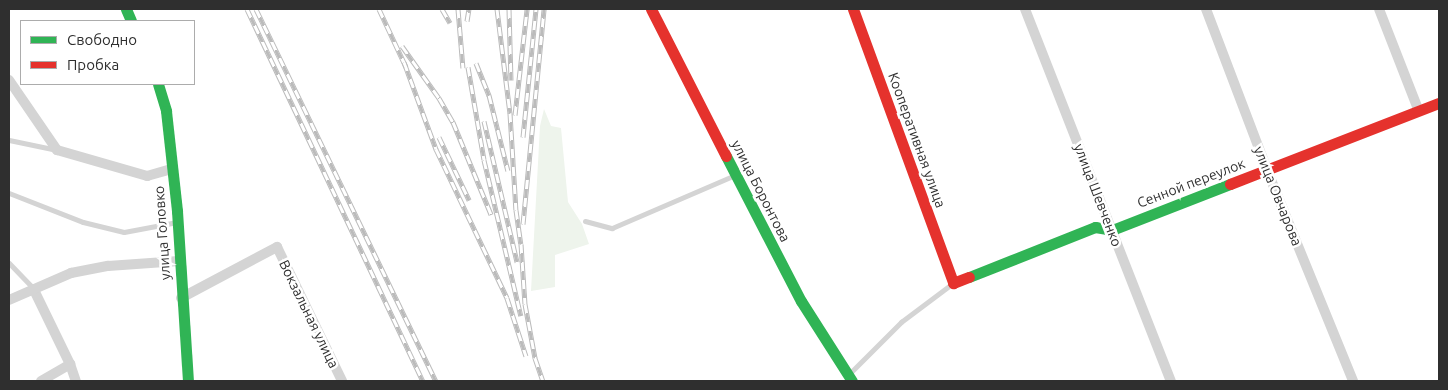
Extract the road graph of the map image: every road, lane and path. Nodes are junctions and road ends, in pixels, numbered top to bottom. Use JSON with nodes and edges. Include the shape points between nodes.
{"nodes":[{"id":1,"x":650,"y":9,"type":"edge"},
{"id":2,"x":853,"y":9,"type":"edge"},
{"id":3,"x":1025,"y":9,"type":"edge"},
{"id":4,"x":1206,"y":9,"type":"edge"},
{"id":5,"x":1379,"y":9,"type":"edge"},
{"id":6,"x":9,"y":80,"type":"edge"},
{"id":7,"x":158,"y":85,"type":"edge"},
{"id":8,"x":1439,"y":103,"type":"edge"},
{"id":9,"x":1418,"y":109,"type":"junction"},
{"id":10,"x":9,"y":140,"type":"edge"},
{"id":11,"x":57,"y":150,"type":"junction"},
{"id":12,"x":172,"y":169,"type":"junction"},
{"id":13,"x":1267,"y":170,"type":"junction"},
{"id":14,"x":736,"y":175,"type":"junction"},
{"id":15,"x":9,"y":193,"type":"edge"},
{"id":16,"x":585,"y":220,"type":"dead end"},
{"id":17,"x":178,"y":222,"type":"junction"},
{"id":18,"x":1112,"y":230,"type":"junction"},
{"id":19,"x":179,"y":261,"type":"junction"},
{"id":20,"x":9,"y":263,"type":"edge"},
{"id":21,"x":954,"y":283,"type":"junction"},
{"id":22,"x":34,"y":290,"type":"junction"},
{"id":23,"x":181,"y":298,"type":"junction"},
{"id":24,"x":9,"y":300,"type":"edge"},
{"id":25,"x":70,"y":364,"type":"junction"},
{"id":26,"x":848,"y":379,"type":"edge"},
{"id":27,"x":41,"y":381,"type":"edge"},
{"id":28,"x":76,"y":381,"type":"edge"},
{"id":29,"x":188,"y":381,"type":"edge"},
{"id":30,"x":342,"y":381,"type":"edge"},
{"id":31,"x":1171,"y":381,"type":"edge"},
{"id":32,"x":1353,"y":381,"type":"edge"}],
"edges":[{"from":1,"to":14,"type":"street","name":"улица Боронтова"},
{"from":2,"to":21,"type":"street","name":"Кооперативная улица"},
{"from":3,"to":18,"type":"street","name":"улица Шевченко"},
{"from":4,"to":13,"type":"street","name":"улица Овчарова"},
{"from":5,"to":9,"type":"street"},
{"from":6,"to":11,"type":"street"},
{"from":7,"to":12,"type":"street","name":"улица Головко","via":[[166,111]]},
{"from":8,"to":9,"type":"street","name":"Сенной переулок"},
{"from":9,"to":13,"type":"street","name":"Сенной переулок"},
{"from":10,"to":11,"type":"lane"},
{"from":11,"to":12,"type":"street","via":[[147,176]]},
{"from":12,"to":17,"type":"street","name":"улица Головко"},
{"from":13,"to":18,"type":"street","name":"Сенной переулок"},
{"from":13,"to":32,"type":"street","name":"улица Овчарова"},
{"from":14,"to":16,"type":"lane","via":[[612,228]]},
{"from":14,"to":26,"type":"street","name":"улица Боронтова","via":[[801,301]]},
{"from":15,"to":17,"type":"lane","via":[[83,222],[124,232]]},
{"from":17,"to":19,"type":"street","name":"улица Головко"},
{"from":18,"to":21,"type":"street","name":"Сенной переулок","via":[[1095,227]]},
{"from":18,"to":31,"type":"street","name":"улица Шевченко"},
{"from":19,"to":22,"type":"street","via":[[108,266],[71,273]]},
{"from":19,"to":23,"type":"street","name":"улица Головко"},
{"from":20,"to":22,"type":"lane"},
{"from":21,"to":26,"type":"lane","via":[[901,322]]},
{"from":22,"to":24,"type":"street"},
{"from":22,"to":25,"type":"street"},
{"from":23,"to":29,"type":"street","name":"улица Головко"},
{"from":23,"to":30,"type":"street","name":"Вокзальная улица","via":[[277,247]]},
{"from":25,"to":27,"type":"street"},
{"from":25,"to":28,"type":"street"}]}
